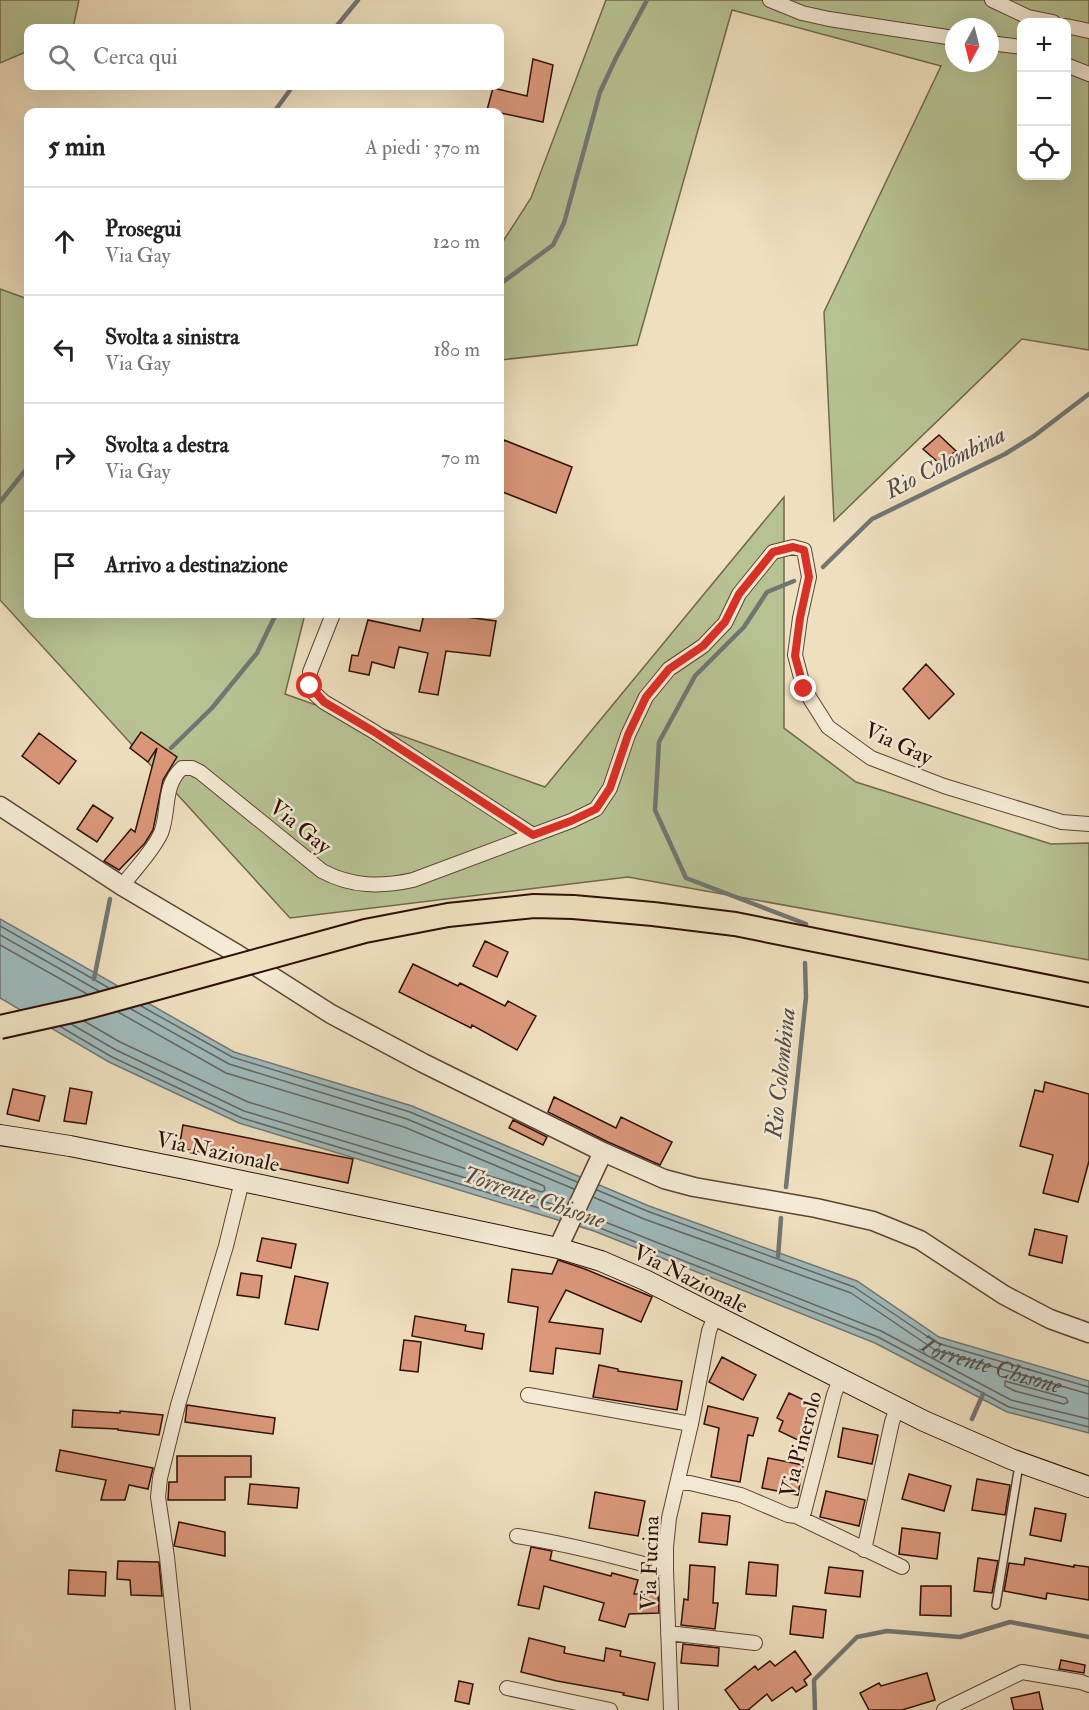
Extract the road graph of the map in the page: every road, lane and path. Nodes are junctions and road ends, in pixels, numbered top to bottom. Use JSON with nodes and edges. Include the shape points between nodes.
{"nodes":[{"id":1,"x":770,"y":0,"type":"edge"},
{"id":2,"x":992,"y":0,"type":"edge"},
{"id":3,"x":1033,"y":18,"type":"edge"},
{"id":4,"x":1071,"y":27,"type":"edge"},
{"id":5,"x":1089,"y":31,"type":"edge"},
{"id":6,"x":945,"y":37,"type":"edge"},
{"id":7,"x":999,"y":44,"type":"edge"},
{"id":8,"x":1017,"y":46,"type":"edge"},
{"id":9,"x":1071,"y":67,"type":"edge"},
{"id":10,"x":1089,"y":74,"type":"edge"},
{"id":11,"x":331,"y":618,"type":"edge"},
{"id":12,"x":0,"y":806,"type":"edge"},
{"id":13,"x":1089,"y":824,"type":"edge"},
{"id":14,"x":533,"y":835,"type":"junction"},
{"id":15,"x":122,"y":886,"type":"junction"},
{"id":16,"x":1089,"y":995,"type":"edge"},
{"id":17,"x":0,"y":1028,"type":"edge"},
{"id":18,"x":0,"y":1135,"type":"edge"},
{"id":19,"x":603,"y":1152,"type":"junction"},
{"id":20,"x":242,"y":1181,"type":"junction"},
{"id":21,"x":558,"y":1248,"type":"junction"},
{"id":22,"x":715,"y":1316,"type":"junction"},
{"id":23,"x":1089,"y":1333,"type":"edge"},
{"id":24,"x":840,"y":1379,"type":"junction"},
{"id":25,"x":528,"y":1395,"type":"dead end"},
{"id":26,"x":897,"y":1408,"type":"junction"},
{"id":27,"x":691,"y":1424,"type":"junction"},
{"id":28,"x":1020,"y":1462,"type":"junction"},
{"id":29,"x":677,"y":1485,"type":"junction"},
{"id":30,"x":1089,"y":1487,"type":"edge"},
{"id":31,"x":796,"y":1516,"type":"junction"},
{"id":32,"x":517,"y":1536,"type":"dead end"},
{"id":33,"x":864,"y":1550,"type":"junction"},
{"id":34,"x":902,"y":1567,"type":"dead end"},
{"id":35,"x":666,"y":1570,"type":"junction"},
{"id":36,"x":996,"y":1605,"type":"dead end"},
{"id":37,"x":668,"y":1633,"type":"junction"},
{"id":38,"x":755,"y":1643,"type":"dead end"},
{"id":39,"x":1089,"y":1685,"type":"edge"},
{"id":40,"x":507,"y":1688,"type":"dead end"},
{"id":41,"x":183,"y":1710,"type":"edge"},
{"id":42,"x":610,"y":1710,"type":"edge"},
{"id":43,"x":671,"y":1710,"type":"edge"},
{"id":44,"x":944,"y":1710,"type":"edge"}],
"edges":[{"from":1,"to":6,"type":"street","via":[[829,19]]},
{"from":2,"to":3,"type":"street"},
{"from":4,"to":5,"type":"street"},
{"from":7,"to":8,"type":"street"},
{"from":9,"to":10,"type":"street"},
{"from":11,"to":14,"type":"street","via":[[310,672],[314,693]]},
{"from":12,"to":15,"type":"street"},
{"from":13,"to":14,"type":"street","name":"Via Gay","via":[[1062,822],[944,786],[871,758],[828,727],[804,689],[795,656],[809,577],[804,550],[793,547],[773,552],[739,594],[725,622],[703,646],[669,669],[646,697],[610,788],[596,809]]},
{"from":14,"to":15,"type":"street","name":"Via Gay","via":[[413,880],[369,885],[351,882],[322,871],[200,772],[182,768],[170,784],[158,840]]},
{"from":15,"to":19,"type":"street","via":[[359,1030]]},
{"from":16,"to":17,"type":"main road","bridge":true,"via":[[735,924],[534,906],[448,915],[365,931]]},
{"from":18,"to":20,"type":"main road","name":"Via Nazionale"},
{"from":19,"to":21,"type":"street"},
{"from":19,"to":23,"type":"street","via":[[664,1179],[694,1187],[873,1221],[920,1240],[1004,1295],[1050,1319]]},
{"from":20,"to":21,"type":"main road","name":"Via Nazionale"},
{"from":20,"to":41,"type":"street","via":[[178,1405],[159,1488]]},
{"from":21,"to":22,"type":"main road","name":"Via Nazionale","via":[[601,1260]]},
{"from":22,"to":24,"type":"main road","name":"Via Nazionale"},
{"from":22,"to":27,"type":"street","name":"Via Fucina"},
{"from":24,"to":26,"type":"main road","name":"Via Nazionale"},
{"from":24,"to":31,"type":"street","name":"Via Pinerolo","via":[[804,1512]]},
{"from":25,"to":27,"type":"street"},
{"from":26,"to":28,"type":"main road","name":"Via Nazionale"},
{"from":26,"to":33,"type":"street"},
{"from":27,"to":29,"type":"street","name":"Via Fucina"},
{"from":28,"to":30,"type":"main road","name":"Via Nazionale"},
{"from":28,"to":36,"type":"lane"},
{"from":29,"to":31,"type":"street","name":"Via Pinerolo","via":[[690,1483],[741,1495]]},
{"from":29,"to":35,"type":"street","name":"Via Fucina","via":[[669,1518]]},
{"from":31,"to":33,"type":"street","name":"Via Pinerolo"},
{"from":32,"to":35,"type":"street","via":[[592,1550]]},
{"from":33,"to":34,"type":"street","name":"Via Pinerolo"},
{"from":35,"to":37,"type":"street","name":"Via Fucina"},
{"from":37,"to":38,"type":"street","name":"Via Fucina"},
{"from":37,"to":43,"type":"street","name":"Via Fucina"},
{"from":39,"to":44,"type":"street","via":[[1023,1672]]},
{"from":40,"to":42,"type":"street"}]}
